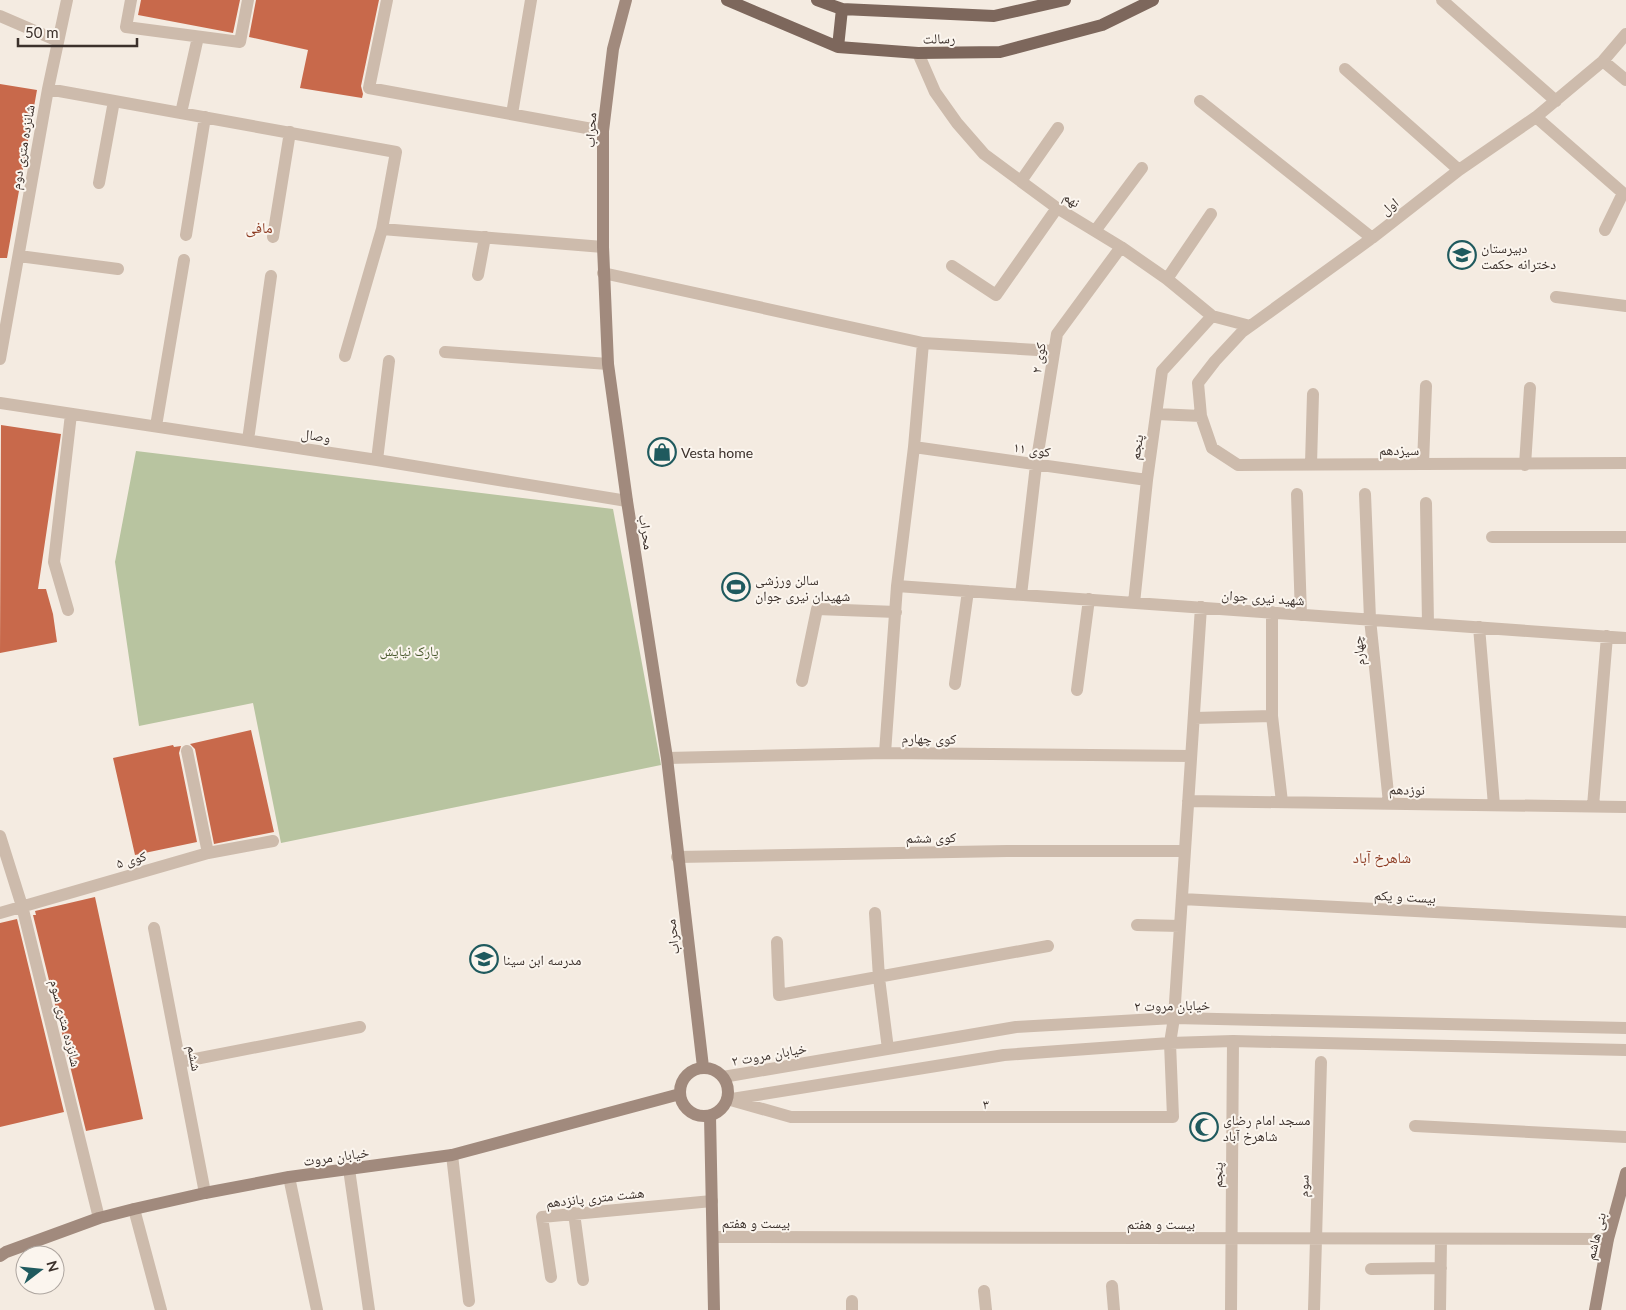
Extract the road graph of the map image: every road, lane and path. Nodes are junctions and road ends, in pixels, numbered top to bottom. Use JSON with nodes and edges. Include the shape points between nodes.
{"nodes":[{"id":1,"x":67,"y":0,"type":"edge"},
{"id":2,"x":131,"y":0,"type":"edge"},
{"id":3,"x":248,"y":0,"type":"edge"},
{"id":4,"x":387,"y":0,"type":"edge"},
{"id":5,"x":532,"y":0,"type":"edge"},
{"id":6,"x":626,"y":0,"type":"edge"},
{"id":7,"x":727,"y":0,"type":"edge"},
{"id":8,"x":817,"y":0,"type":"edge"},
{"id":9,"x":1066,"y":0,"type":"edge"},
{"id":10,"x":1152,"y":0,"type":"edge"},
{"id":11,"x":1442,"y":0,"type":"edge"},
{"id":12,"x":842,"y":9,"type":"junction"},
{"id":13,"x":0,"y":16,"type":"edge"},
{"id":14,"x":1626,"y":34,"type":"edge"},
{"id":15,"x":198,"y":37,"type":"junction"},
{"id":16,"x":58,"y":41,"type":"junction"},
{"id":17,"x":838,"y":47,"type":"junction"},
{"id":18,"x":918,"y":53,"type":"junction"},
{"id":19,"x":1603,"y":61,"type":"junction"},
{"id":20,"x":1345,"y":69,"type":"dead end"},
{"id":21,"x":1626,"y":80,"type":"edge"},
{"id":22,"x":48,"y":89,"type":"junction"},
{"id":23,"x":114,"y":101,"type":"junction"},
{"id":24,"x":1200,"y":101,"type":"dead end"},
{"id":25,"x":1556,"y":101,"type":"junction"},
{"id":26,"x":180,"y":113,"type":"junction"},
{"id":27,"x":512,"y":114,"type":"junction"},
{"id":28,"x":205,"y":117,"type":"junction"},
{"id":29,"x":1536,"y":117,"type":"junction"},
{"id":30,"x":1058,"y":128,"type":"dead end"},
{"id":31,"x":603,"y":131,"type":"junction"},
{"id":32,"x":290,"y":132,"type":"junction"},
{"id":33,"x":1142,"y":168,"type":"dead end"},
{"id":34,"x":1459,"y":170,"type":"junction"},
{"id":35,"x":1021,"y":181,"type":"junction"},
{"id":36,"x":99,"y":183,"type":"dead end"},
{"id":37,"x":1057,"y":208,"type":"junction"},
{"id":38,"x":1211,"y":214,"type":"dead end"},
{"id":39,"x":382,"y":229,"type":"junction"},
{"id":40,"x":1095,"y":230,"type":"junction"},
{"id":41,"x":1605,"y":230,"type":"dead end"},
{"id":42,"x":186,"y":235,"type":"dead end"},
{"id":43,"x":274,"y":237,"type":"dead end"},
{"id":44,"x":485,"y":237,"type":"junction"},
{"id":45,"x":1372,"y":238,"type":"junction"},
{"id":46,"x":602,"y":247,"type":"junction"},
{"id":47,"x":1121,"y":247,"type":"junction"},
{"id":48,"x":19,"y":256,"type":"junction"},
{"id":49,"x":184,"y":260,"type":"dead end"},
{"id":50,"x":952,"y":266,"type":"dead end"},
{"id":51,"x":118,"y":269,"type":"dead end"},
{"id":52,"x":603,"y":273,"type":"junction"},
{"id":53,"x":478,"y":275,"type":"dead end"},
{"id":54,"x":272,"y":276,"type":"dead end"},
{"id":55,"x":1167,"y":279,"type":"junction"},
{"id":56,"x":1556,"y":298,"type":"dead end"},
{"id":57,"x":1626,"y":306,"type":"edge"},
{"id":58,"x":1212,"y":316,"type":"junction"},
{"id":59,"x":1250,"y":326,"type":"junction"},
{"id":60,"x":923,"y":343,"type":"junction"},
{"id":61,"x":1054,"y":351,"type":"junction"},
{"id":62,"x":445,"y":352,"type":"dead end"},
{"id":63,"x":345,"y":356,"type":"dead end"},
{"id":64,"x":0,"y":359,"type":"edge"},
{"id":65,"x":389,"y":361,"type":"dead end"},
{"id":66,"x":608,"y":364,"type":"junction"},
{"id":67,"x":1426,"y":386,"type":"dead end"},
{"id":68,"x":1530,"y":388,"type":"dead end"},
{"id":69,"x":1313,"y":394,"type":"dead end"},
{"id":70,"x":0,"y":403,"type":"edge"},
{"id":71,"x":72,"y":414,"type":"junction"},
{"id":72,"x":1156,"y":414,"type":"junction"},
{"id":73,"x":1201,"y":416,"type":"junction"},
{"id":74,"x":156,"y":426,"type":"junction"},
{"id":75,"x":248,"y":440,"type":"junction"},
{"id":76,"x":914,"y":447,"type":"junction"},
{"id":77,"x":377,"y":460,"type":"junction"},
{"id":78,"x":1626,"y":463,"type":"edge"},
{"id":79,"x":1311,"y":464,"type":"junction"},
{"id":80,"x":1423,"y":464,"type":"junction"},
{"id":81,"x":1525,"y":464,"type":"junction"},
{"id":82,"x":1036,"y":465,"type":"junction"},
{"id":83,"x":1146,"y":480,"type":"junction"},
{"id":84,"x":1297,"y":494,"type":"dead end"},
{"id":85,"x":1365,"y":494,"type":"dead end"},
{"id":86,"x":627,"y":501,"type":"junction"},
{"id":87,"x":1426,"y":503,"type":"dead end"},
{"id":88,"x":1492,"y":537,"type":"dead end"},
{"id":89,"x":1626,"y":537,"type":"edge"},
{"id":90,"x":898,"y":586,"type":"junction"},
{"id":91,"x":968,"y":591,"type":"junction"},
{"id":92,"x":1021,"y":594,"type":"junction"},
{"id":93,"x":1088,"y":599,"type":"junction"},
{"id":94,"x":1134,"y":602,"type":"junction"},
{"id":95,"x":1201,"y":608,"type":"junction"},
{"id":96,"x":68,"y":610,"type":"dead end"},
{"id":97,"x":896,"y":612,"type":"junction"},
{"id":98,"x":1272,"y":612,"type":"junction"},
{"id":99,"x":1301,"y":615,"type":"junction"},
{"id":100,"x":1370,"y":619,"type":"junction"},
{"id":101,"x":1428,"y":624,"type":"junction"},
{"id":102,"x":1479,"y":627,"type":"junction"},
{"id":103,"x":1607,"y":636,"type":"junction"},
{"id":104,"x":1626,"y":638,"type":"edge"},
{"id":105,"x":802,"y":681,"type":"dead end"},
{"id":106,"x":955,"y":684,"type":"dead end"},
{"id":107,"x":1077,"y":690,"type":"dead end"},
{"id":108,"x":1272,"y":716,"type":"junction"},
{"id":109,"x":1194,"y":718,"type":"junction"},
{"id":110,"x":187,"y":751,"type":"dead end"},
{"id":111,"x":886,"y":753,"type":"junction"},
{"id":112,"x":1191,"y":756,"type":"junction"},
{"id":113,"x":667,"y":758,"type":"junction"},
{"id":114,"x":1188,"y":801,"type":"junction"},
{"id":115,"x":1282,"y":802,"type":"junction"},
{"id":116,"x":1389,"y":804,"type":"junction"},
{"id":117,"x":1494,"y":805,"type":"junction"},
{"id":118,"x":1593,"y":806,"type":"junction"},
{"id":119,"x":1626,"y":807,"type":"edge"},
{"id":120,"x":0,"y":836,"type":"edge"},
{"id":121,"x":273,"y":841,"type":"dead end"},
{"id":122,"x":1185,"y":850,"type":"junction"},
{"id":123,"x":208,"y":853,"type":"junction"},
{"id":124,"x":677,"y":857,"type":"junction"},
{"id":125,"x":1182,"y":899,"type":"junction"},
{"id":126,"x":22,"y":906,"type":"junction"},
{"id":127,"x":0,"y":913,"type":"edge"},
{"id":128,"x":875,"y":913,"type":"dead end"},
{"id":129,"x":1626,"y":922,"type":"edge"},
{"id":130,"x":1137,"y":924,"type":"dead end"},
{"id":131,"x":1180,"y":926,"type":"junction"},
{"id":132,"x":154,"y":928,"type":"dead end"},
{"id":133,"x":777,"y":942,"type":"dead end"},
{"id":134,"x":1048,"y":946,"type":"dead end"},
{"id":135,"x":879,"y":978,"type":"junction"},
{"id":136,"x":1174,"y":1018,"type":"junction"},
{"id":137,"x":360,"y":1027,"type":"dead end"},
{"id":138,"x":1626,"y":1028,"type":"edge"},
{"id":139,"x":1233,"y":1041,"type":"junction"},
{"id":140,"x":1170,"y":1043,"type":"junction"},
{"id":141,"x":888,"y":1048,"type":"junction"},
{"id":142,"x":1626,"y":1050,"type":"edge"},
{"id":143,"x":180,"y":1062,"type":"junction"},
{"id":144,"x":1320,"y":1062,"type":"dead end"},
{"id":145,"x":703,"y":1067,"type":"junction"},
{"id":146,"x":723,"y":1076,"type":"junction"},
{"id":147,"x":680,"y":1094,"type":"junction"},
{"id":148,"x":727,"y":1099,"type":"junction"},
{"id":149,"x":710,"y":1116,"type":"junction"},
{"id":150,"x":1415,"y":1126,"type":"dead end"},
{"id":151,"x":1626,"y":1137,"type":"edge"},
{"id":152,"x":452,"y":1155,"type":"junction"},
{"id":153,"x":349,"y":1169,"type":"junction"},
{"id":154,"x":1626,"y":1173,"type":"edge"},
{"id":155,"x":289,"y":1178,"type":"junction"},
{"id":156,"x":205,"y":1193,"type":"junction"},
{"id":157,"x":712,"y":1200,"type":"junction"},
{"id":158,"x":1622,"y":1206,"type":"edge"},
{"id":159,"x":134,"y":1209,"type":"junction"},
{"id":160,"x":574,"y":1213,"type":"junction"},
{"id":161,"x":99,"y":1218,"type":"junction"},
{"id":162,"x":714,"y":1237,"type":"junction"},
{"id":163,"x":1231,"y":1238,"type":"junction"},
{"id":164,"x":1316,"y":1238,"type":"junction"},
{"id":165,"x":1442,"y":1238,"type":"junction"},
{"id":166,"x":1608,"y":1239,"type":"junction"},
{"id":167,"x":2,"y":1250,"type":"edge"},
{"id":168,"x":1441,"y":1268,"type":"junction"},
{"id":169,"x":1371,"y":1270,"type":"dead end"},
{"id":170,"x":551,"y":1278,"type":"dead end"},
{"id":171,"x":583,"y":1280,"type":"dead end"},
{"id":172,"x":1112,"y":1286,"type":"dead end"},
{"id":173,"x":984,"y":1291,"type":"dead end"},
{"id":174,"x":469,"y":1300,"type":"dead end"},
{"id":175,"x":1593,"y":1309,"type":"edge"},
{"id":176,"x":161,"y":1310,"type":"edge"},
{"id":177,"x":317,"y":1310,"type":"edge"},
{"id":178,"x":369,"y":1310,"type":"edge"},
{"id":179,"x":714,"y":1310,"type":"edge"},
{"id":180,"x":986,"y":1310,"type":"edge"},
{"id":181,"x":1114,"y":1310,"type":"edge"},
{"id":182,"x":1231,"y":1310,"type":"edge"},
{"id":183,"x":1314,"y":1310,"type":"edge"},
{"id":184,"x":1440,"y":1310,"type":"edge"}],
"edges":[{"from":1,"to":16,"type":"street","name":"شانزده متری دوم"},
{"from":2,"to":15,"type":"street","via":[[126,27]]},
{"from":3,"to":15,"type":"street","via":[[240,42]]},
{"from":4,"to":27,"type":"street","via":[[369,88]]},
{"from":5,"to":27,"type":"street"},
{"from":6,"to":31,"type":"street","name":"محراب","via":[[613,48]]},
{"from":7,"to":17,"type":"main road","name":"رسالت"},
{"from":8,"to":12,"type":"main road","name":"رسالت"},
{"from":9,"to":12,"type":"main road","name":"رسالت","via":[[994,16]]},
{"from":10,"to":18,"type":"main road","name":"رسالت","via":[[1102,25],[1000,52]]},
{"from":11,"to":25,"type":"street"},
{"from":12,"to":17,"type":"main road"},
{"from":13,"to":16,"type":"street"},
{"from":14,"to":19,"type":"street","name":"اول"},
{"from":15,"to":26,"type":"street"},
{"from":16,"to":22,"type":"street","name":"شانزده متری دوم"},
{"from":17,"to":18,"type":"main road","name":"رسالت"},
{"from":18,"to":35,"type":"street","name":"نهم","via":[[936,92],[957,123],[984,154]]},
{"from":19,"to":21,"type":"street"},
{"from":19,"to":25,"type":"street","name":"اول"},
{"from":20,"to":34,"type":"street"},
{"from":22,"to":23,"type":"street"},
{"from":22,"to":48,"type":"street","name":"شانزده متری دوم"},
{"from":23,"to":26,"type":"street"},
{"from":23,"to":36,"type":"street"},
{"from":24,"to":45,"type":"street"},
{"from":25,"to":29,"type":"street","name":"اول"},
{"from":26,"to":28,"type":"street"},
{"from":27,"to":31,"type":"street"},
{"from":28,"to":32,"type":"street"},
{"from":28,"to":42,"type":"street"},
{"from":29,"to":34,"type":"street","name":"اول"},
{"from":29,"to":41,"type":"street","via":[[1623,193]]},
{"from":30,"to":35,"type":"street"},
{"from":31,"to":46,"type":"street","name":"محراب"},
{"from":32,"to":39,"type":"street","via":[[396,152]]},
{"from":32,"to":43,"type":"street"},
{"from":33,"to":40,"type":"street"},
{"from":34,"to":45,"type":"street","name":"اول"},
{"from":35,"to":37,"type":"street","name":"نهم"},
{"from":37,"to":40,"type":"street","name":"نهم"},
{"from":37,"to":50,"type":"street","via":[[996,295]]},
{"from":38,"to":55,"type":"street"},
{"from":39,"to":44,"type":"street"},
{"from":39,"to":63,"type":"street"},
{"from":40,"to":47,"type":"street","name":"نهم"},
{"from":44,"to":46,"type":"street"},
{"from":44,"to":53,"type":"street"},
{"from":45,"to":59,"type":"street","name":"اول"},
{"from":46,"to":52,"type":"street","name":"محراب"},
{"from":47,"to":55,"type":"street","name":"نهم"},
{"from":47,"to":61,"type":"street","name":"کوی ۲","via":[[1057,334]]},
{"from":48,"to":51,"type":"street"},
{"from":48,"to":64,"type":"street","name":"شانزده متری دوم"},
{"from":49,"to":74,"type":"street"},
{"from":52,"to":60,"type":"street"},
{"from":52,"to":66,"type":"street","name":"محراب"},
{"from":54,"to":75,"type":"street"},
{"from":55,"to":58,"type":"street","name":"نهم"},
{"from":56,"to":57,"type":"street"},
{"from":58,"to":59,"type":"street","name":"نهم"},
{"from":58,"to":72,"type":"street","name":"پنجم","via":[[1162,371]]},
{"from":59,"to":73,"type":"street","name":"اول","via":[[1198,383]]},
{"from":60,"to":61,"type":"street"},
{"from":60,"to":76,"type":"street"},
{"from":61,"to":82,"type":"street","name":"کوی ۲"},
{"from":62,"to":66,"type":"street"},
{"from":65,"to":77,"type":"street"},
{"from":66,"to":86,"type":"street","name":"محراب"},
{"from":67,"to":80,"type":"street"},
{"from":68,"to":81,"type":"street"},
{"from":69,"to":79,"type":"street"},
{"from":70,"to":71,"type":"street","name":"وصال"},
{"from":71,"to":74,"type":"street","name":"وصال"},
{"from":71,"to":96,"type":"street","via":[[54,562]]},
{"from":72,"to":73,"type":"street"},
{"from":72,"to":83,"type":"street","name":"پنجم"},
{"from":73,"to":79,"type":"street","name":"سیزدهم","via":[[1212,448],[1238,465]]},
{"from":74,"to":75,"type":"street","name":"وصال"},
{"from":75,"to":77,"type":"street","name":"وصال"},
{"from":76,"to":82,"type":"street","name":"کوی ۱۱"},
{"from":76,"to":90,"type":"street"},
{"from":77,"to":86,"type":"street","name":"وصال"},
{"from":78,"to":81,"type":"street","name":"سیزدهم"},
{"from":79,"to":80,"type":"street","name":"سیزدهم"},
{"from":80,"to":81,"type":"street","name":"سیزدهم"},
{"from":82,"to":83,"type":"street","name":"کوی ۱۱"},
{"from":82,"to":92,"type":"street","name":"کوی ۲"},
{"from":83,"to":94,"type":"street","name":"پنجم"},
{"from":84,"to":99,"type":"street"},
{"from":85,"to":100,"type":"street","name":"چهارم"},
{"from":86,"to":113,"type":"street","name":"محراب"},
{"from":87,"to":101,"type":"street"},
{"from":88,"to":89,"type":"street"},
{"from":90,"to":91,"type":"street","name":"شهید نیری جوان"},
{"from":90,"to":97,"type":"street"},
{"from":91,"to":92,"type":"street","name":"شهید نیری جوان"},
{"from":91,"to":106,"type":"street"},
{"from":92,"to":93,"type":"street","name":"شهید نیری جوان"},
{"from":93,"to":94,"type":"street","name":"شهید نیری جوان"},
{"from":93,"to":107,"type":"street"},
{"from":94,"to":95,"type":"street","name":"شهید نیری جوان"},
{"from":95,"to":98,"type":"street","name":"شهید نیری جوان"},
{"from":95,"to":109,"type":"street"},
{"from":97,"to":105,"type":"street","via":[[818,609]]},
{"from":97,"to":111,"type":"street"},
{"from":98,"to":99,"type":"street","name":"شهید نیری جوان"},
{"from":98,"to":108,"type":"street"},
{"from":99,"to":100,"type":"street","name":"شهید نیری جوان"},
{"from":100,"to":101,"type":"street","name":"شهید نیری جوان"},
{"from":100,"to":116,"type":"street","name":"چهارم"},
{"from":101,"to":102,"type":"street","name":"شهید نیری جوان"},
{"from":102,"to":103,"type":"street","name":"شهید نیری جوان"},
{"from":102,"to":117,"type":"street"},
{"from":103,"to":104,"type":"street","name":"شهید نیری جوان"},
{"from":103,"to":118,"type":"street"},
{"from":108,"to":109,"type":"street"},
{"from":108,"to":115,"type":"street"},
{"from":109,"to":112,"type":"street"},
{"from":110,"to":123,"type":"street"},
{"from":111,"to":112,"type":"street","name":"کوی چهارم"},
{"from":111,"to":113,"type":"street","name":"کوی چهارم"},
{"from":112,"to":114,"type":"street"},
{"from":113,"to":124,"type":"street","name":"محراب"},
{"from":114,"to":115,"type":"street","name":"نوزدهم"},
{"from":114,"to":122,"type":"street"},
{"from":115,"to":116,"type":"street","name":"نوزدهم"},
{"from":116,"to":117,"type":"street","name":"نوزدهم"},
{"from":117,"to":118,"type":"street","name":"نوزدهم"},
{"from":118,"to":119,"type":"street","name":"نوزدهم"},
{"from":120,"to":126,"type":"street","name":"شانزده متری سوم"},
{"from":121,"to":123,"type":"street","name":"کوی ۵"},
{"from":122,"to":124,"type":"street","name":"کوی ششم"},
{"from":122,"to":125,"type":"street"},
{"from":123,"to":126,"type":"street","name":"کوی ۵"},
{"from":124,"to":145,"type":"street","name":"محراب"},
{"from":125,"to":129,"type":"street","name":"بیست و یکم"},
{"from":125,"to":131,"type":"street"},
{"from":126,"to":127,"type":"street","name":"کوی ۵"},
{"from":126,"to":161,"type":"street","name":"شانزده متری سوم"},
{"from":128,"to":135,"type":"street"},
{"from":130,"to":131,"type":"street"},
{"from":131,"to":136,"type":"street"},
{"from":132,"to":143,"type":"street","name":"ششم"},
{"from":133,"to":135,"type":"street","via":[[779,995]]},
{"from":134,"to":135,"type":"street"},
{"from":135,"to":141,"type":"street"},
{"from":136,"to":138,"type":"street","name":"خیابان مروت ۲"},
{"from":136,"to":140,"type":"street"},
{"from":136,"to":141,"type":"street","name":"خیابان مروت ۲","via":[[1016,1027]]},
{"from":137,"to":143,"type":"street"},
{"from":139,"to":140,"type":"street"},
{"from":139,"to":142,"type":"street"},
{"from":139,"to":163,"type":"street","name":"پنجم"},
{"from":140,"to":148,"type":"street","via":[[1004,1056]]},
{"from":140,"to":148,"type":"street","name":"۳","via":[[1173,1117],[791,1117]]},
{"from":141,"to":146,"type":"street","name":"خیابان مروت ۲"},
{"from":143,"to":156,"type":"street","name":"ششم"},
{"from":144,"to":164,"type":"street","name":"سوم"},
{"from":145,"to":146,"type":"street","via":[[718,1071]]},
{"from":145,"to":147,"type":"street","via":[[688,1073],[680,1086]]},
{"from":146,"to":148,"type":"street","via":[[729,1091]]},
{"from":147,"to":149,"type":"street","via":[[687,1109],[694,1114]]},
{"from":147,"to":152,"type":"street","name":"خیابان مروت"},
{"from":148,"to":149,"type":"street","via":[[724,1107]]},
{"from":149,"to":157,"type":"street"},
{"from":150,"to":151,"type":"street"},
{"from":152,"to":153,"type":"street","name":"خیابان مروت"},
{"from":152,"to":174,"type":"street"},
{"from":153,"to":155,"type":"street","name":"خیابان مروت"},
{"from":153,"to":178,"type":"street"},
{"from":154,"to":158,"type":"street","name":"بنی هاشم"},
{"from":155,"to":156,"type":"street","name":"خیابان مروت"},
{"from":155,"to":177,"type":"street"},
{"from":156,"to":159,"type":"street","name":"خیابان مروت"},
{"from":157,"to":160,"type":"street","name":"هشت متری پانزدهم"},
{"from":157,"to":162,"type":"street"},
{"from":158,"to":166,"type":"street","name":"بنی هاشم"},
{"from":159,"to":161,"type":"street","name":"خیابان مروت"},
{"from":159,"to":176,"type":"street"},
{"from":160,"to":170,"type":"street","name":"هشت متری پانزدهم","via":[[542,1217]]},
{"from":160,"to":171,"type":"street"},
{"from":161,"to":167,"type":"street","name":"خیابان مروت"},
{"from":162,"to":163,"type":"street","name":"بیست و هفتم"},
{"from":162,"to":179,"type":"street"},
{"from":163,"to":164,"type":"street","name":"بیست و هفتم"},
{"from":163,"to":182,"type":"street","name":"پنجم"},
{"from":164,"to":165,"type":"street","name":"بیست و هفتم"},
{"from":164,"to":183,"type":"street","name":"سوم"},
{"from":165,"to":166,"type":"street","name":"بیست و هفتم"},
{"from":165,"to":168,"type":"street"},
{"from":166,"to":175,"type":"street","name":"بنی هاشم"},
{"from":168,"to":169,"type":"street"},
{"from":168,"to":184,"type":"street"},
{"from":172,"to":181,"type":"street"},
{"from":173,"to":180,"type":"street"}]}
